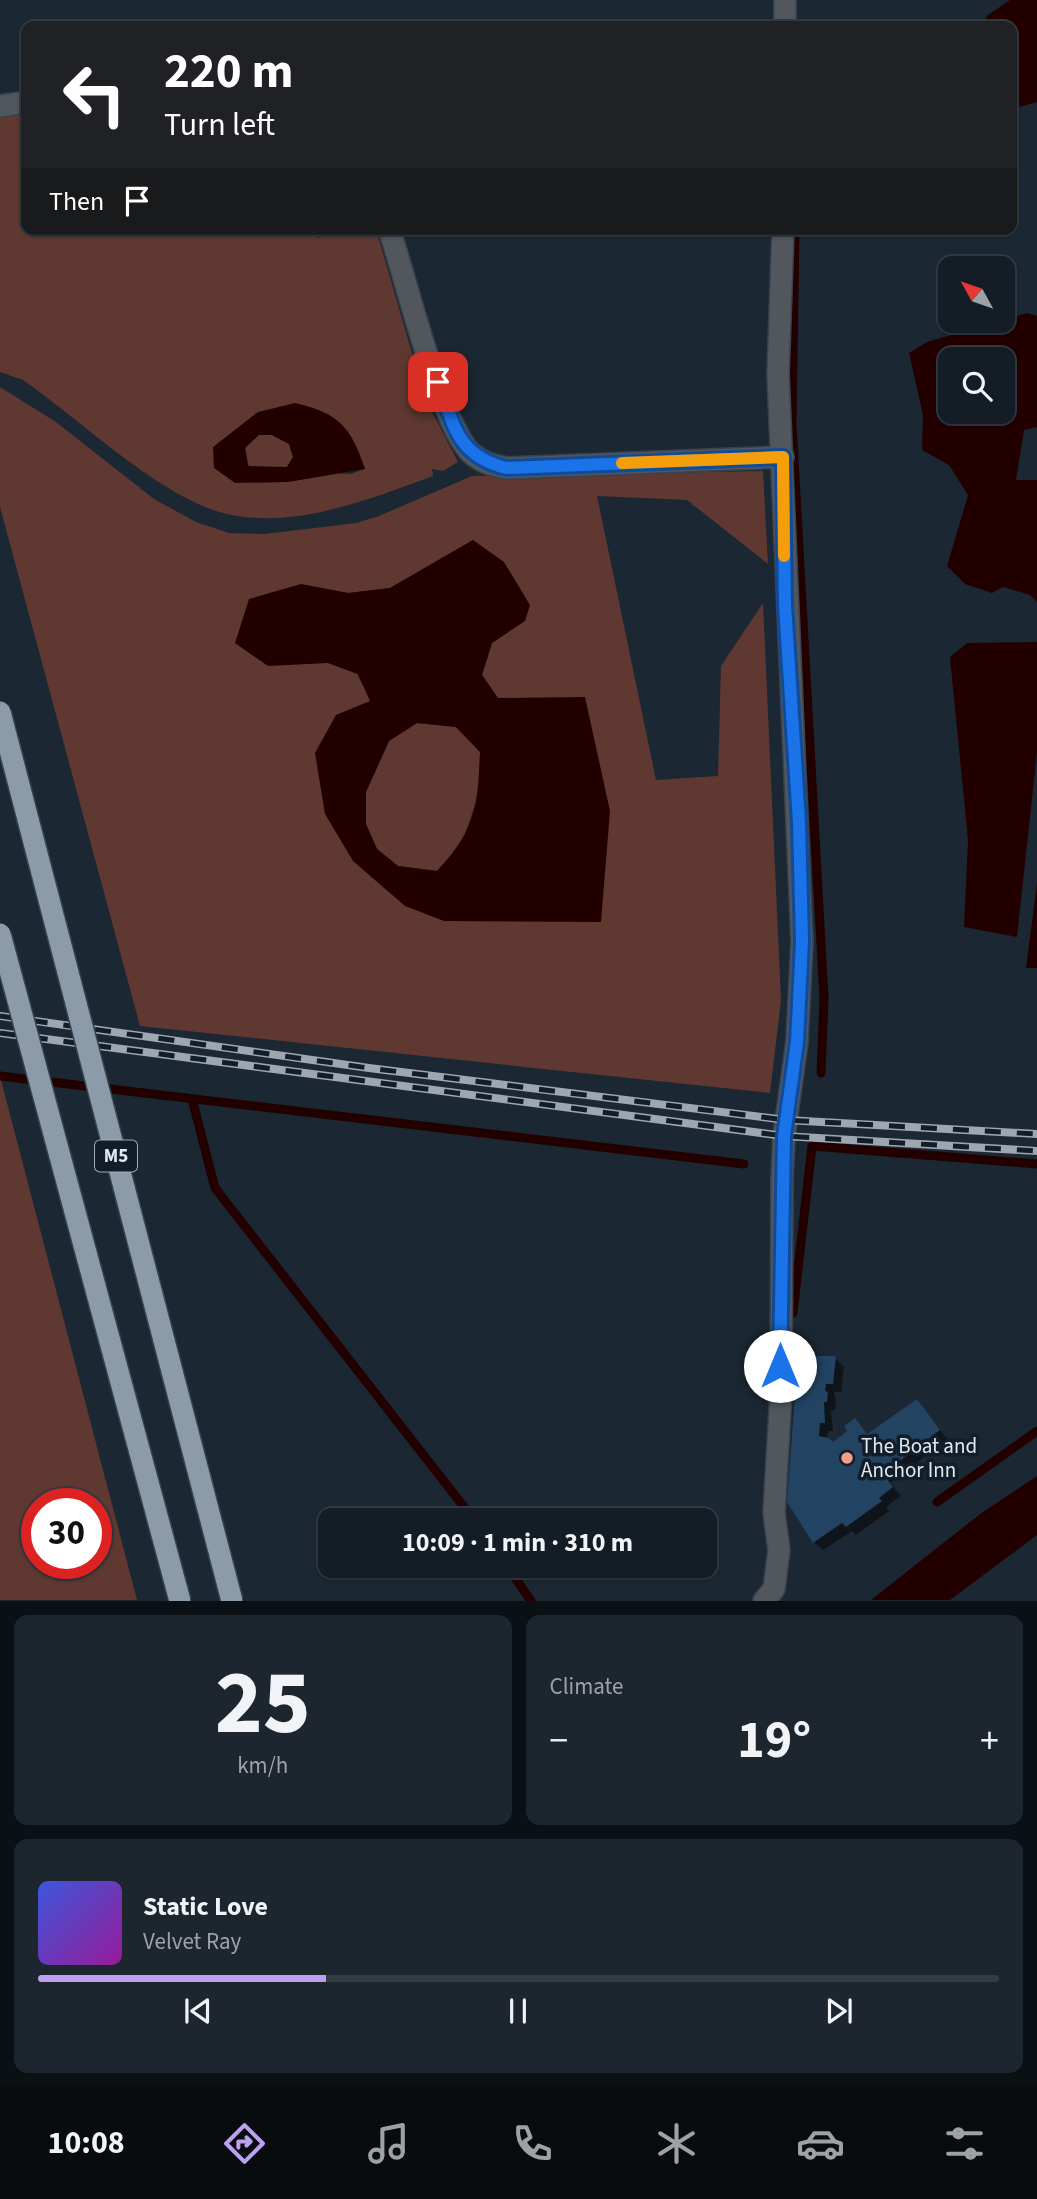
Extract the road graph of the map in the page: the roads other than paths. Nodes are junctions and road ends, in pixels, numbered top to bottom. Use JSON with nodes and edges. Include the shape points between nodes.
{"nodes":[{"id":1,"x":785,"y":0,"type":"edge"},
{"id":2,"x":785,"y":21,"type":"edge"},
{"id":3,"x":21,"y":103,"type":"edge"},
{"id":4,"x":0,"y":106,"type":"edge"},
{"id":5,"x":391,"y":235,"type":"edge"},
{"id":6,"x":783,"y":235,"type":"edge"},
{"id":7,"x":783,"y":457,"type":"junction"},
{"id":8,"x":0,"y":712,"type":"edge"},
{"id":9,"x":0,"y":934,"type":"edge"},
{"id":10,"x":180,"y":1601,"type":"edge"},
{"id":11,"x":232,"y":1601,"type":"edge"},
{"id":12,"x":764,"y":1601,"type":"edge"}],
"edges":[{"from":1,"to":2,"type":"street"},
{"from":3,"to":4,"type":"street"},
{"from":5,"to":7,"type":"street","via":[[452,421],[470,452],[483,463],[506,468]]},
{"from":6,"to":7,"type":"street","via":[[778,374]]},
{"from":7,"to":12,"type":"street","via":[[785,605],[802,942],[782,1181],[781,1392],[774,1513],[779,1550],[774,1589]]},
{"from":8,"to":11,"type":"highway","number":"M5","bridge":true},
{"from":9,"to":10,"type":"highway","number":"M5","bridge":true}]}
